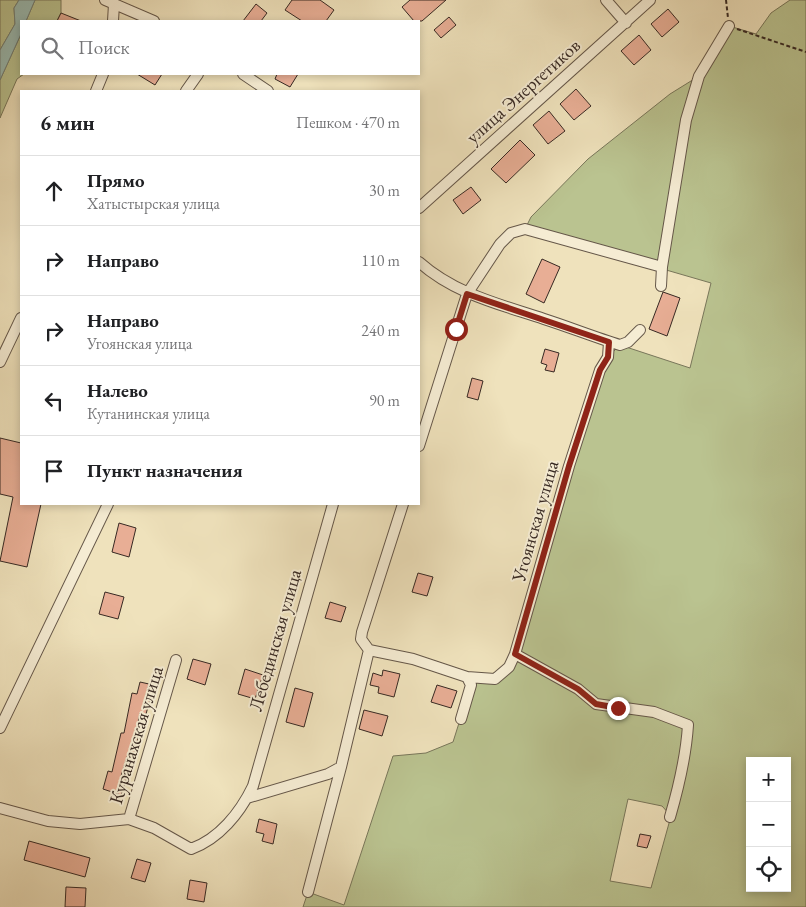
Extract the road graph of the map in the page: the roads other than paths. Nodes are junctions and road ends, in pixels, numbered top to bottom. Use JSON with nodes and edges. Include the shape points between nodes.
{"nodes":[{"id":1,"x":606,"y":0,"type":"edge"},
{"id":2,"x":650,"y":0,"type":"edge"},
{"id":3,"x":110,"y":2,"type":"edge"},
{"id":4,"x":113,"y":20,"type":"edge"},
{"id":5,"x":152,"y":20,"type":"edge"},
{"id":6,"x":626,"y":22,"type":"junction"},
{"id":7,"x":729,"y":26,"type":"road end"},
{"id":8,"x":102,"y":75,"type":"edge"},
{"id":9,"x":197,"y":75,"type":"edge"},
{"id":10,"x":244,"y":75,"type":"edge"},
{"id":11,"x":96,"y":90,"type":"edge"},
{"id":12,"x":187,"y":90,"type":"edge"},
{"id":13,"x":267,"y":90,"type":"edge"},
{"id":14,"x":420,"y":207,"type":"edge"},
{"id":15,"x":420,"y":263,"type":"edge"},
{"id":16,"x":662,"y":267,"type":"junction"},
{"id":17,"x":661,"y":286,"type":"dead end"},
{"id":18,"x":467,"y":294,"type":"junction"},
{"id":19,"x":20,"y":320,"type":"edge"},
{"id":20,"x":640,"y":330,"type":"dead end"},
{"id":21,"x":609,"y":342,"type":"junction"},
{"id":22,"x":0,"y":362,"type":"edge"},
{"id":23,"x":420,"y":443,"type":"edge"},
{"id":24,"x":108,"y":505,"type":"edge"},
{"id":25,"x":333,"y":505,"type":"edge"},
{"id":26,"x":403,"y":505,"type":"edge"},
{"id":27,"x":369,"y":650,"type":"junction"},
{"id":28,"x":515,"y":654,"type":"junction"},
{"id":29,"x":176,"y":660,"type":"dead end"},
{"id":30,"x":466,"y":677,"type":"junction"},
{"id":31,"x":461,"y":718,"type":"dead end"},
{"id":32,"x":0,"y":728,"type":"edge"},
{"id":33,"x":341,"y":767,"type":"junction"},
{"id":34,"x":247,"y":798,"type":"junction"},
{"id":35,"x":0,"y":808,"type":"edge"},
{"id":36,"x":670,"y":817,"type":"dead end"},
{"id":37,"x":128,"y":819,"type":"junction"},
{"id":38,"x":308,"y":892,"type":"dead end"}],
"edges":[{"from":1,"to":6,"type":"street"},
{"from":2,"to":6,"type":"street","name":"улица Энергетиков"},
{"from":3,"to":4,"type":"street"},
{"from":3,"to":5,"type":"street"},
{"from":6,"to":14,"type":"street","name":"улица Энергетиков"},
{"from":7,"to":16,"type":"street","via":[[699,76],[686,120]]},
{"from":8,"to":11,"type":"street"},
{"from":9,"to":12,"type":"street"},
{"from":10,"to":13,"type":"street"},
{"from":15,"to":18,"type":"street"},
{"from":16,"to":17,"type":"street"},
{"from":16,"to":18,"type":"street","via":[[525,229],[511,233],[500,244]]},
{"from":18,"to":21,"type":"street"},
{"from":18,"to":23,"type":"street"},
{"from":19,"to":22,"type":"street"},
{"from":20,"to":21,"type":"street","via":[[628,342],[620,345]]},
{"from":21,"to":28,"type":"street","name":"Угоянская улица","via":[[608,357],[600,370],[569,466]]},
{"from":24,"to":32,"type":"street"},
{"from":25,"to":34,"type":"street","name":"Лебединская улица"},
{"from":26,"to":27,"type":"street","via":[[362,632],[361,639]]},
{"from":27,"to":30,"type":"street","via":[[413,659]]},
{"from":27,"to":33,"type":"street"},
{"from":28,"to":30,"type":"street","name":"Угоянская улица","via":[[509,667],[495,679]]},
{"from":28,"to":36,"type":"street","via":[[578,689],[596,704],[654,712],[688,726],[681,780]]},
{"from":29,"to":37,"type":"street","name":"Куранахская улица"},
{"from":30,"to":31,"type":"street","via":[[472,685]]},
{"from":33,"to":34,"type":"street","via":[[328,774]]},
{"from":33,"to":38,"type":"street"},
{"from":34,"to":37,"type":"street","name":"Лебединская улица","via":[[223,829],[205,844],[191,849],[154,828]]},
{"from":35,"to":37,"type":"street","via":[[48,821],[80,824]]}]}
